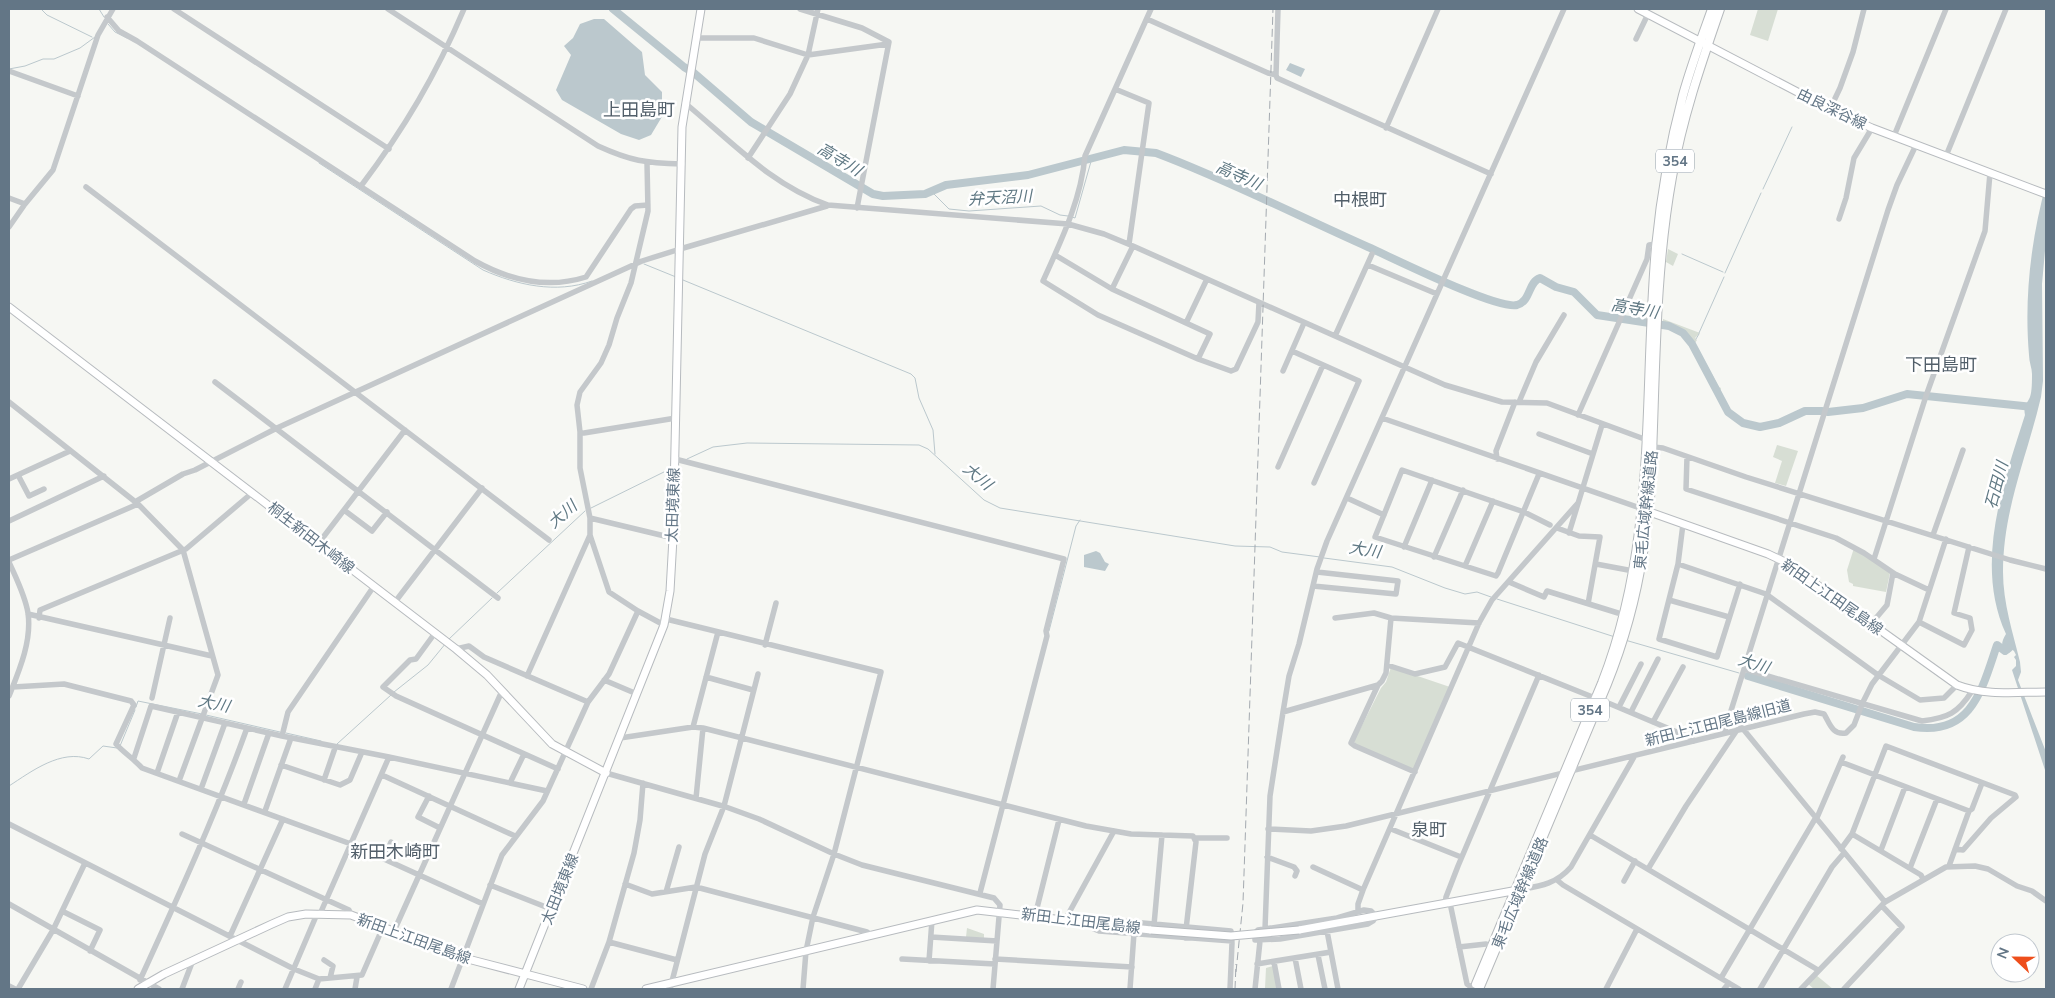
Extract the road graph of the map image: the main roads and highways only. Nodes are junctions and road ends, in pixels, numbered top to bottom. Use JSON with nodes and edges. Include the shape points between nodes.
{"nodes":[{"id":1,"x":701,"y":9,"type":"edge"},
{"id":2,"x":1638,"y":9,"type":"edge"},
{"id":3,"x":1712,"y":9,"type":"edge"},
{"id":4,"x":1720,"y":9,"type":"edge"},
{"id":5,"x":1704,"y":43,"type":"junction"},
{"id":6,"x":2046,"y":194,"type":"edge"},
{"id":7,"x":9,"y":307,"type":"edge"},
{"id":8,"x":1655,"y":323,"type":"junction"},
{"id":9,"x":1646,"y":511,"type":"junction"},
{"id":10,"x":2046,"y":692,"type":"edge"},
{"id":11,"x":1567,"y":773,"type":"junction"},
{"id":12,"x":606,"y":774,"type":"junction"},
{"id":13,"x":1522,"y":889,"type":"junction"},
{"id":14,"x":1513,"y":892,"type":"junction"},
{"id":15,"x":525,"y":975,"type":"junction"},
{"id":16,"x":670,"y":986,"type":"edge"},
{"id":17,"x":568,"y":987,"type":"edge"},
{"id":18,"x":138,"y":989,"type":"edge"},
{"id":19,"x":519,"y":989,"type":"edge"},
{"id":20,"x":583,"y":989,"type":"edge"},
{"id":21,"x":646,"y":989,"type":"edge"},
{"id":22,"x":1474,"y":989,"type":"edge"},
{"id":23,"x":1479,"y":989,"type":"edge"}],
"edges":[{"from":1,"to":12,"type":"main road","name":"太田境東線","via":[[682,127],[670,591],[665,622]]},
{"from":2,"to":5,"type":"main road","name":"由良深谷線"},
{"from":3,"to":5,"type":"highway","name":"東毛広域幹線道路","number":"354"},
{"from":4,"to":5,"type":"highway","name":"東毛広域幹線道路","number":"354"},
{"from":5,"to":6,"type":"main road","name":"由良深谷線","via":[[1872,128]]},
{"from":5,"to":8,"type":"highway","name":"東毛広域幹線道路","number":"354","via":[[1672,176]]},
{"from":5,"to":8,"type":"highway","name":"東毛広域幹線道路","number":"354","via":[[1686,87],[1665,183],[1656,244]]},
{"from":7,"to":12,"type":"main road","name":"桐生新田木崎線","via":[[456,649],[502,691],[544,738]]},
{"from":8,"to":9,"type":"highway","name":"東毛広域幹線道路","number":"354"},
{"from":8,"to":9,"type":"highway","name":"東毛広域幹線道路","number":"354","via":[[1653,447]]},
{"from":9,"to":10,"type":"main road","name":"新田上江田尾島線","via":[[1793,567],[1957,686],[1986,692]]},
{"from":9,"to":11,"type":"highway","name":"東毛広域幹線道路","number":"354","via":[[1640,570],[1622,633]]},
{"from":11,"to":13,"type":"highway","name":"東毛広域幹線道路","number":"354"},
{"from":11,"to":14,"type":"highway","name":"東毛広域幹線道路","number":"354"},
{"from":12,"to":15,"type":"main road","name":"太田境東線"},
{"from":13,"to":14,"type":"main road","name":"新田上江田尾島線"},
{"from":13,"to":23,"type":"highway","name":"東毛広域幹線道路","number":"354"},
{"from":14,"to":16,"type":"main road","name":"新田上江田尾島線","bridge":true,"via":[[1264,935],[1225,936],[977,910]]},
{"from":14,"to":22,"type":"highway","name":"東毛広域幹線道路","number":"354"},
{"from":15,"to":17,"type":"main road","name":"新田上江田尾島線"},
{"from":15,"to":18,"type":"main road","name":"新田上江田尾島線","via":[[436,949],[351,915],[318,914],[288,917],[143,982]]},
{"from":15,"to":19,"type":"main road","name":"太田境東線"},
{"from":16,"to":21,"type":"main road","name":"新田上江田尾島線"},
{"from":17,"to":20,"type":"main road","name":"新田上江田尾島線"}]}
